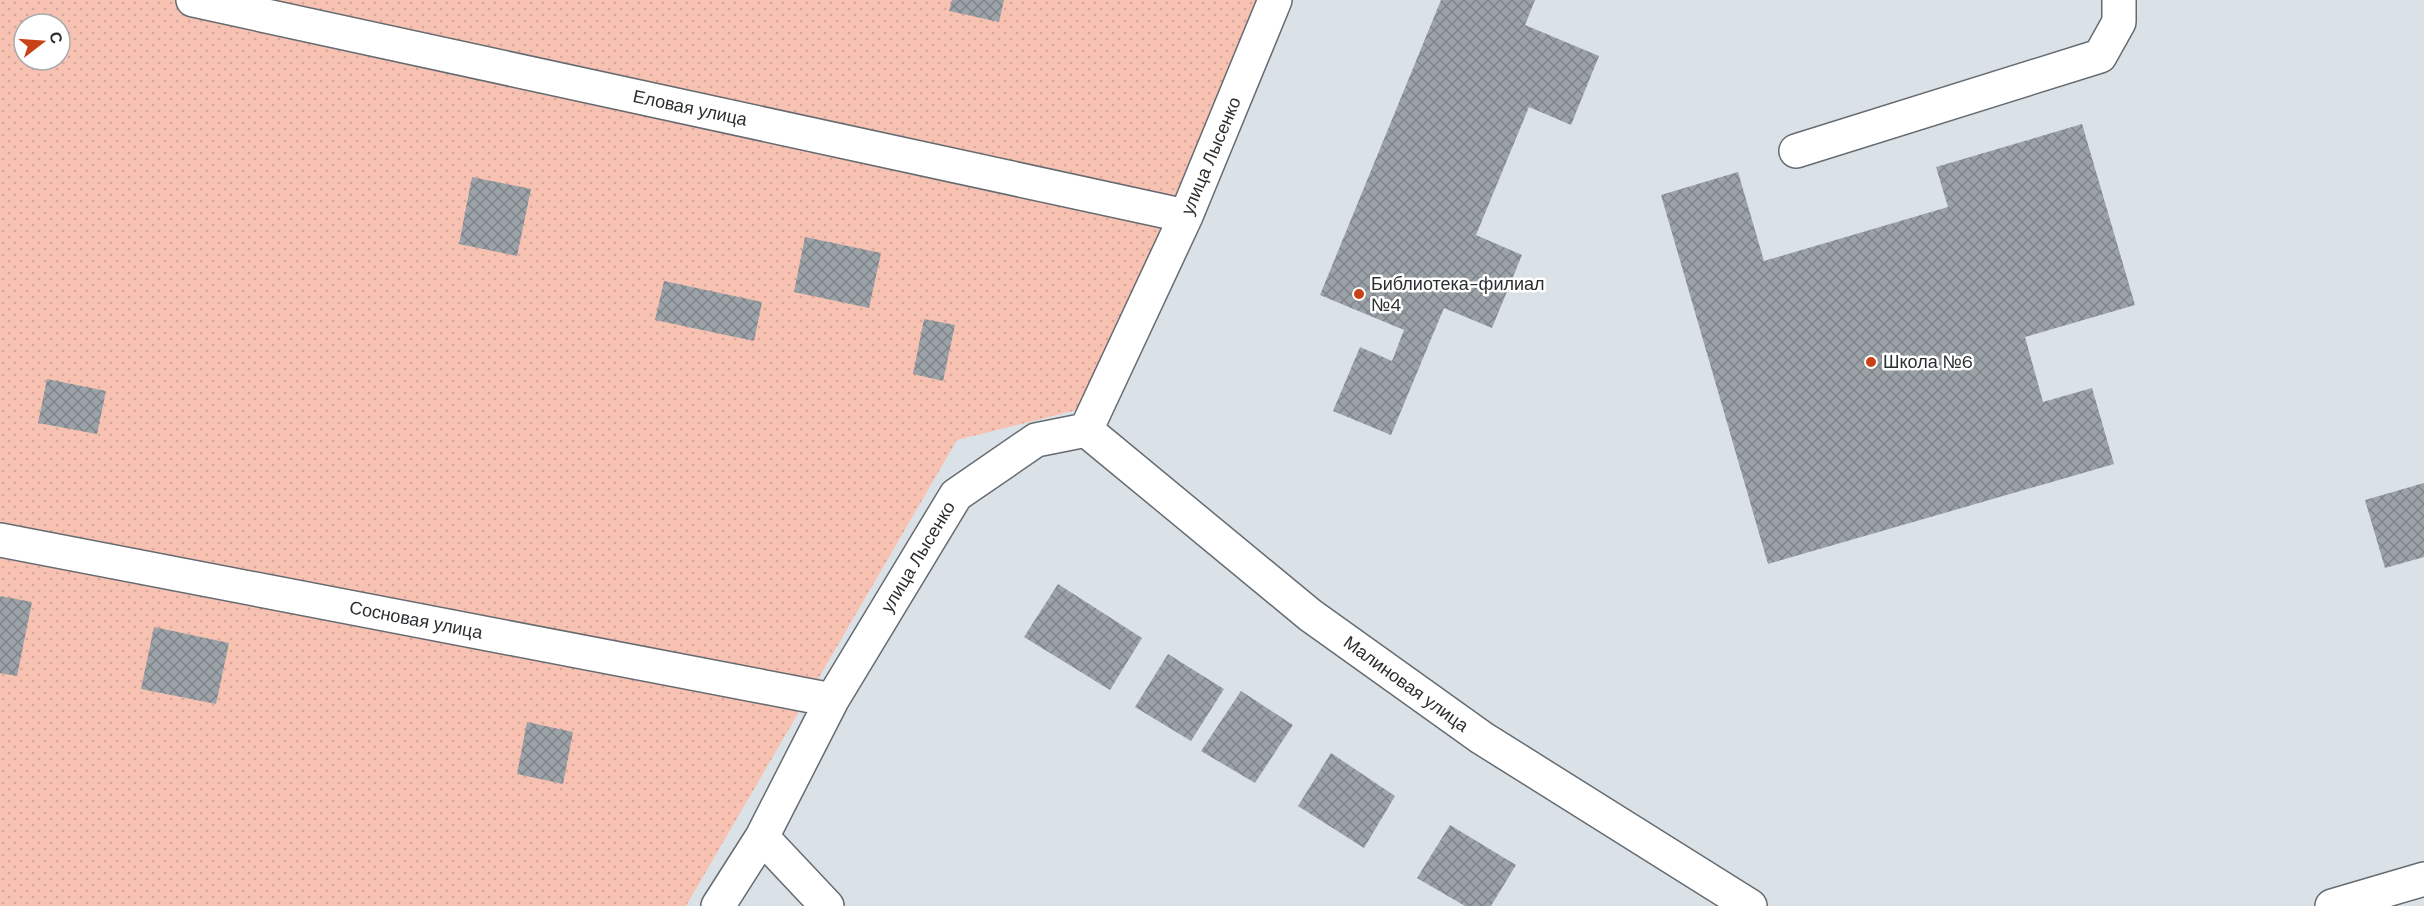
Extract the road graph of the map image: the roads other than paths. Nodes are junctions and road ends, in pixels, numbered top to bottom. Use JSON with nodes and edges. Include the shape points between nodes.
{"nodes":[{"id":1,"x":193,"y":0,"type":"edge"},
{"id":2,"x":1275,"y":0,"type":"edge"},
{"id":3,"x":2119,"y":0,"type":"edge"},
{"id":4,"x":1796,"y":151,"type":"dead end"},
{"id":5,"x":1186,"y":216,"type":"junction"},
{"id":6,"x":1086,"y":430,"type":"junction"},
{"id":7,"x":0,"y":540,"type":"edge"},
{"id":8,"x":832,"y":700,"type":"junction"},
{"id":9,"x":762,"y":837,"type":"junction"},
{"id":10,"x":2424,"y":879,"type":"edge"},
{"id":11,"x":718,"y":906,"type":"edge"},
{"id":12,"x":827,"y":906,"type":"edge"},
{"id":13,"x":1750,"y":906,"type":"edge"},
{"id":14,"x":2332,"y":906,"type":"edge"}],
"edges":[{"from":1,"to":5,"type":"street","name":"Еловая улица"},
{"from":2,"to":5,"type":"street","name":"улица Лысенко"},
{"from":3,"to":4,"type":"street","via":[[2118,22],[2100,56]]},
{"from":5,"to":6,"type":"street","name":"улица Лысенко"},
{"from":6,"to":8,"type":"street","name":"улица Лысенко","via":[[1036,440],[956,495]]},
{"from":6,"to":13,"type":"street","name":"Малиновая улица","via":[[1310,615],[1443,711]]},
{"from":7,"to":8,"type":"street","name":"Сосновая улица"},
{"from":8,"to":9,"type":"street","name":"улица Лысенко"},
{"from":9,"to":11,"type":"street","name":"улица Лысенко"},
{"from":9,"to":12,"type":"street"},
{"from":10,"to":14,"type":"street"}]}
